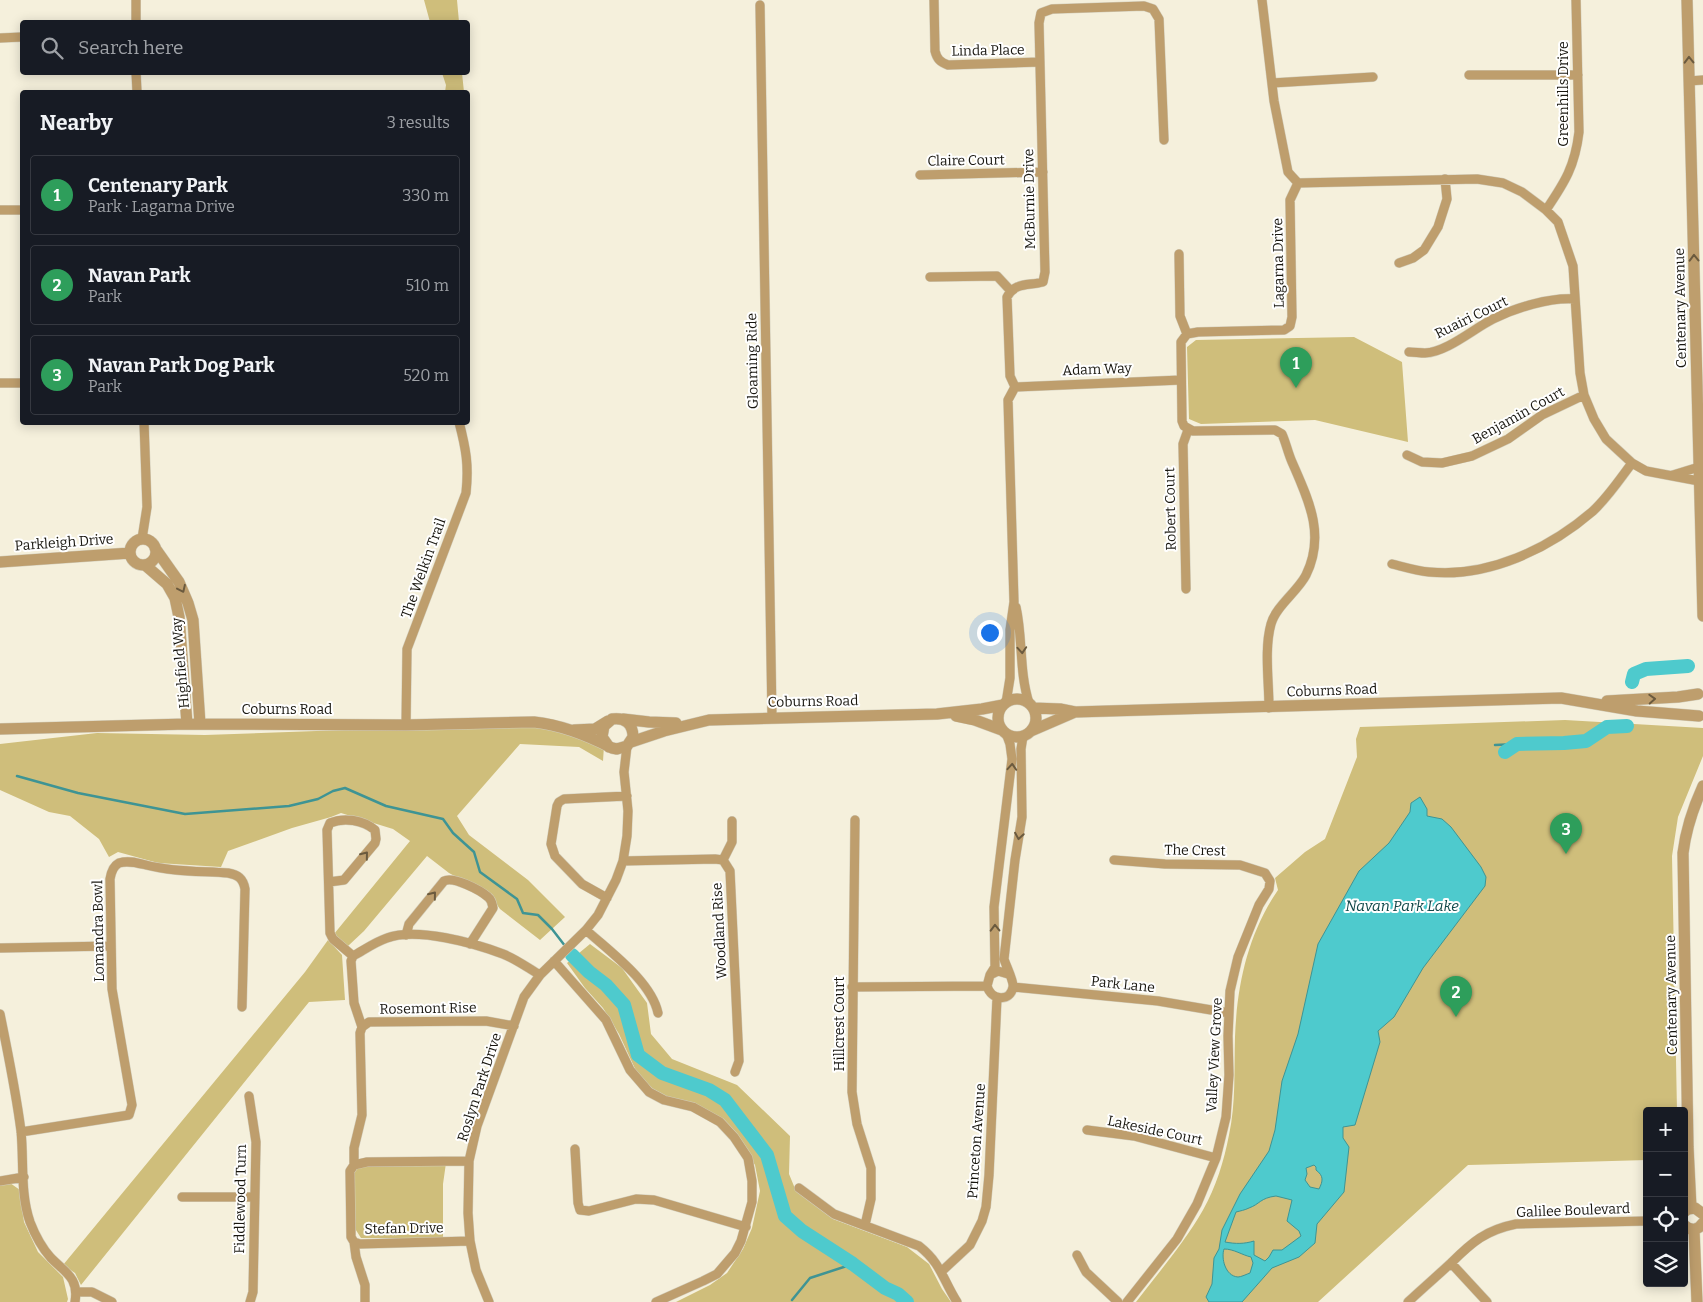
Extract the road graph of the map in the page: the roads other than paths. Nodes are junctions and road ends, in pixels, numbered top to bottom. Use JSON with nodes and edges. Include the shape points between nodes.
{"nodes":[{"id":1,"x":136,"y":0,"type":"edge"},
{"id":2,"x":934,"y":0,"type":"edge"},
{"id":3,"x":1262,"y":0,"type":"edge"},
{"id":4,"x":1576,"y":0,"type":"edge"},
{"id":5,"x":1687,"y":0,"type":"edge"},
{"id":6,"x":760,"y":5,"type":"dead end"},
{"id":7,"x":136,"y":20,"type":"edge"},
{"id":8,"x":20,"y":37,"type":"edge"},
{"id":9,"x":0,"y":38,"type":"edge"},
{"id":10,"x":1040,"y":62,"type":"junction"},
{"id":11,"x":136,"y":75,"type":"edge"},
{"id":12,"x":1469,"y":75,"type":"dead end"},
{"id":13,"x":1578,"y":75,"type":"junction"},
{"id":14,"x":1373,"y":77,"type":"dead end"},
{"id":15,"x":1689,"y":80,"type":"junction"},
{"id":16,"x":1703,"y":80,"type":"edge"},
{"id":17,"x":1272,"y":83,"type":"junction"},
{"id":18,"x":137,"y":90,"type":"edge"},
{"id":19,"x":1164,"y":140,"type":"dead end"},
{"id":20,"x":1042,"y":172,"type":"junction"},
{"id":21,"x":920,"y":175,"type":"dead end"},
{"id":22,"x":1445,"y":179,"type":"junction"},
{"id":23,"x":1298,"y":183,"type":"junction"},
{"id":24,"x":0,"y":210,"type":"edge"},
{"id":25,"x":20,"y":210,"type":"edge"},
{"id":26,"x":1546,"y":210,"type":"junction"},
{"id":27,"x":1179,"y":254,"type":"dead end"},
{"id":28,"x":1398,"y":263,"type":"dead end"},
{"id":29,"x":930,"y":277,"type":"dead end"},
{"id":30,"x":1699,"y":281,"type":"edge"},
{"id":31,"x":1010,"y":290,"type":"junction"},
{"id":32,"x":1575,"y":299,"type":"junction"},
{"id":33,"x":1187,"y":334,"type":"junction"},
{"id":34,"x":1409,"y":352,"type":"dead end"},
{"id":35,"x":1181,"y":380,"type":"junction"},
{"id":36,"x":0,"y":383,"type":"edge"},
{"id":37,"x":20,"y":383,"type":"edge"},
{"id":38,"x":1015,"y":387,"type":"junction"},
{"id":39,"x":1584,"y":395,"type":"junction"},
{"id":40,"x":144,"y":425,"type":"edge"},
{"id":41,"x":460,"y":425,"type":"edge"},
{"id":42,"x":1188,"y":430,"type":"junction"},
{"id":43,"x":1407,"y":456,"type":"dead end"},
{"id":44,"x":1632,"y":463,"type":"junction"},
{"id":45,"x":1698,"y":467,"type":"junction"},
{"id":46,"x":1670,"y":475,"type":"junction"},
{"id":47,"x":1701,"y":481,"type":"edge"},
{"id":48,"x":142,"y":539,"type":"junction"},
{"id":49,"x":155,"y":548,"type":"junction"},
{"id":50,"x":130,"y":553,"type":"junction"},
{"id":51,"x":0,"y":562,"type":"edge"},
{"id":52,"x":1392,"y":564,"type":"dead end"},
{"id":53,"x":145,"y":565,"type":"junction"},
{"id":54,"x":1702,"y":572,"type":"edge"},
{"id":55,"x":1186,"y":589,"type":"dead end"},
{"id":56,"x":1014,"y":602,"type":"junction"},
{"id":57,"x":1703,"y":616,"type":"edge"},
{"id":58,"x":1702,"y":690,"type":"edge"},
{"id":59,"x":1590,"y":702,"type":"junction"},
{"id":60,"x":1004,"y":704,"type":"junction"},
{"id":61,"x":1031,"y":706,"type":"junction"},
{"id":62,"x":1269,"y":708,"type":"junction"},
{"id":63,"x":1075,"y":712,"type":"junction"},
{"id":64,"x":937,"y":714,"type":"junction"},
{"id":65,"x":772,"y":717,"type":"junction"},
{"id":66,"x":1701,"y":717,"type":"edge"},
{"id":67,"x":623,"y":719,"type":"junction"},
{"id":68,"x":608,"y":721,"type":"junction"},
{"id":69,"x":187,"y":724,"type":"junction"},
{"id":70,"x":200,"y":724,"type":"junction"},
{"id":71,"x":690,"y":724,"type":"junction"},
{"id":72,"x":406,"y":725,"type":"junction"},
{"id":73,"x":0,"y":728,"type":"edge"},
{"id":74,"x":572,"y":730,"type":"junction"},
{"id":75,"x":1004,"y":732,"type":"junction"},
{"id":76,"x":1027,"y":733,"type":"junction"},
{"id":77,"x":629,"y":744,"type":"junction"},
{"id":78,"x":610,"y":747,"type":"junction"},
{"id":79,"x":624,"y":772,"type":"junction"},
{"id":80,"x":1703,"y":786,"type":"edge"},
{"id":81,"x":627,"y":796,"type":"junction"},
{"id":82,"x":855,"y":820,"type":"dead end"},
{"id":83,"x":732,"y":821,"type":"dead end"},
{"id":84,"x":722,"y":860,"type":"junction"},
{"id":85,"x":1114,"y":860,"type":"dead end"},
{"id":86,"x":623,"y":861,"type":"junction"},
{"id":87,"x":1270,"y":880,"type":"joint"},
{"id":88,"x":329,"y":882,"type":"junction"},
{"id":89,"x":607,"y":898,"type":"junction"},
{"id":90,"x":586,"y":930,"type":"junction"},
{"id":91,"x":406,"y":934,"type":"junction"},
{"id":92,"x":470,"y":944,"type":"junction"},
{"id":93,"x":111,"y":946,"type":"junction"},
{"id":94,"x":0,"y":949,"type":"edge"},
{"id":95,"x":353,"y":956,"type":"junction"},
{"id":96,"x":554,"y":961,"type":"junction"},
{"id":97,"x":540,"y":974,"type":"junction"},
{"id":98,"x":1008,"y":974,"type":"junction"},
{"id":99,"x":990,"y":975,"type":"junction"},
{"id":100,"x":987,"y":986,"type":"junction"},
{"id":101,"x":852,"y":987,"type":"junction"},
{"id":102,"x":1013,"y":987,"type":"junction"},
{"id":103,"x":998,"y":998,"type":"junction"},
{"id":104,"x":242,"y":1007,"type":"dead end"},
{"id":105,"x":658,"y":1013,"type":"dead end"},
{"id":106,"x":1229,"y":1013,"type":"junction"},
{"id":107,"x":0,"y":1014,"type":"edge"},
{"id":108,"x":514,"y":1026,"type":"junction"},
{"id":109,"x":362,"y":1027,"type":"junction"},
{"id":110,"x":4,"y":1058,"type":"edge"},
{"id":111,"x":735,"y":1072,"type":"dead end"},
{"id":112,"x":249,"y":1096,"type":"dead end"},
{"id":113,"x":1087,"y":1130,"type":"dead end"},
{"id":114,"x":21,"y":1132,"type":"junction"},
{"id":115,"x":575,"y":1149,"type":"dead end"},
{"id":116,"x":1216,"y":1158,"type":"junction"},
{"id":117,"x":469,"y":1161,"type":"junction"},
{"id":118,"x":354,"y":1165,"type":"junction"},
{"id":119,"x":24,"y":1177,"type":"junction"},
{"id":120,"x":0,"y":1181,"type":"edge"},
{"id":121,"x":799,"y":1188,"type":"dead end"},
{"id":122,"x":182,"y":1196,"type":"dead end"},
{"id":123,"x":255,"y":1197,"type":"junction"},
{"id":124,"x":1688,"y":1197,"type":"edge"},
{"id":125,"x":1688,"y":1210,"type":"edge"},
{"id":126,"x":1703,"y":1214,"type":"edge"},
{"id":127,"x":1643,"y":1221,"type":"edge"},
{"id":128,"x":865,"y":1225,"type":"junction"},
{"id":129,"x":1694,"y":1226,"type":"edge"},
{"id":130,"x":746,"y":1227,"type":"junction"},
{"id":131,"x":470,"y":1241,"type":"junction"},
{"id":132,"x":354,"y":1242,"type":"junction"},
{"id":133,"x":1077,"y":1255,"type":"dead end"},
{"id":134,"x":1450,"y":1263,"type":"junction"},
{"id":135,"x":942,"y":1272,"type":"junction"},
{"id":136,"x":77,"y":1292,"type":"junction"},
{"id":137,"x":76,"y":1302,"type":"edge"},
{"id":138,"x":112,"y":1302,"type":"edge"},
{"id":139,"x":250,"y":1302,"type":"edge"},
{"id":140,"x":365,"y":1302,"type":"edge"},
{"id":141,"x":489,"y":1302,"type":"edge"},
{"id":142,"x":656,"y":1302,"type":"edge"},
{"id":143,"x":957,"y":1302,"type":"edge"},
{"id":144,"x":1118,"y":1302,"type":"edge"},
{"id":145,"x":1127,"y":1302,"type":"edge"},
{"id":146,"x":1408,"y":1302,"type":"edge"},
{"id":147,"x":1487,"y":1302,"type":"edge"},
{"id":148,"x":1697,"y":1302,"type":"edge"}],
"edges":[{"from":1,"to":7,"type":"street"},
{"from":2,"to":10,"type":"street","name":"Linda Place","via":[[934,51],[942,63]]},
{"from":3,"to":17,"type":"street"},
{"from":4,"to":13,"type":"street","name":"Greenhills Drive"},
{"from":15,"to":5,"type":"street","name":"Centenary Avenue","one_way":true},
{"from":6,"to":65,"type":"street","name":"Gloaming Ride"},
{"from":8,"to":9,"type":"street"},
{"from":10,"to":19,"type":"street","name":"McBurnie Drive","via":[[1041,13],[1062,8],[1144,6],[1153,9],[1159,19]]},
{"from":10,"to":20,"type":"street","name":"McBurnie Drive"},
{"from":11,"to":18,"type":"street"},
{"from":12,"to":13,"type":"street"},
{"from":13,"to":26,"type":"street","name":"Greenhills Drive","via":[[1577,153],[1564,184]]},
{"from":14,"to":17,"type":"street"},
{"from":15,"to":16,"type":"street"},
{"from":30,"to":15,"type":"street","name":"Centenary Avenue","one_way":true},
{"from":17,"to":23,"type":"street","via":[[1288,172]]},
{"from":20,"to":21,"type":"street","name":"Claire Court"},
{"from":20,"to":31,"type":"street","name":"McBurnie Drive","via":[[1042,282]]},
{"from":22,"to":23,"type":"street"},
{"from":22,"to":26,"type":"street","via":[[1503,183]]},
{"from":22,"to":28,"type":"street","via":[[1447,199],[1438,227],[1424,250]]},
{"from":23,"to":33,"type":"street","name":"Lagarna Drive","via":[[1290,200],[1290,326],[1284,330]]},
{"from":24,"to":25,"type":"street"},
{"from":26,"to":32,"type":"street","via":[[1558,222],[1566,245]]},
{"from":27,"to":33,"type":"street","via":[[1180,316]]},
{"from":29,"to":31,"type":"street","via":[[997,276]]},
{"from":30,"to":45,"type":"street","name":"Centenary Avenue"},
{"from":31,"to":38,"type":"street","via":[[1007,297],[1010,376]]},
{"from":32,"to":34,"type":"street","name":"Ruairi Court","via":[[1524,307],[1493,319],[1450,345],[1426,353]]},
{"from":32,"to":39,"type":"street"},
{"from":33,"to":35,"type":"street","via":[[1181,342]]},
{"from":35,"to":38,"type":"street","name":"Adam Way"},
{"from":35,"to":42,"type":"street","via":[[1182,421]]},
{"from":36,"to":37,"type":"street"},
{"from":38,"to":56,"type":"street","via":[[1008,400]]},
{"from":39,"to":43,"type":"street","name":"Benjamin Court","via":[[1542,415],[1508,438],[1472,456],[1442,463],[1422,462]]},
{"from":39,"to":44,"type":"street","via":[[1606,439]]},
{"from":40,"to":48,"type":"street","via":[[147,507]]},
{"from":41,"to":72,"type":"street","name":"The Welkin Trail","via":[[466,449],[466,493],[408,649]]},
{"from":42,"to":55,"type":"street","name":"Robert Court","via":[[1183,444]]},
{"from":42,"to":62,"type":"street","via":[[1275,430],[1282,434],[1308,496],[1314,518],[1314,551],[1306,575],[1271,622],[1268,642]]},
{"from":44,"to":46,"type":"street","via":[[1646,471]]},
{"from":44,"to":52,"type":"street","via":[[1594,510],[1546,545],[1470,572],[1429,572]]},
{"from":45,"to":46,"type":"street"},
{"from":45,"to":47,"type":"street","name":"Centenary Avenue"},
{"from":46,"to":47,"type":"street"},
{"from":47,"to":54,"type":"street","name":"Centenary Avenue"},
{"from":48,"to":49,"type":"street","via":[[151,542]]},
{"from":48,"to":50,"type":"street","via":[[132,544]]},
{"from":49,"to":53,"type":"street","via":[[152,561]]},
{"from":49,"to":70,"type":"street","name":"Highfield Way","one_way":true,"via":[[178,582],[193,620]]},
{"from":50,"to":51,"type":"street","name":"Parkleigh Drive"},
{"from":50,"to":53,"type":"street","via":[[136,563]]},
{"from":53,"to":69,"type":"street","name":"Highfield Way","via":[[166,584],[175,598]]},
{"from":54,"to":57,"type":"street","name":"Centenary Avenue"},
{"from":56,"to":60,"type":"street","via":[[1010,630],[1010,678]]},
{"from":56,"to":61,"type":"street","one_way":true,"via":[[1020,625],[1024,690]]},
{"from":59,"to":58,"type":"street","name":"Coburns Road","one_way":true,"via":[[1678,697]]},
{"from":58,"to":66,"type":"street","via":[[1695,705]]},
{"from":59,"to":62,"type":"street","name":"Coburns Road","via":[[1560,698],[1504,699]]},
{"from":59,"to":66,"type":"street","name":"Coburns Road"},
{"from":60,"to":61,"type":"street","via":[[1017,699]]},
{"from":60,"to":64,"type":"street","name":"Coburns Road"},
{"from":60,"to":75,"type":"street","via":[[998,720]]},
{"from":61,"to":63,"type":"street","name":"Coburns Road"},
{"from":61,"to":76,"type":"street","via":[[1035,720]]},
{"from":62,"to":63,"type":"street","name":"Coburns Road"},
{"from":63,"to":76,"type":"street","name":"Coburns Road"},
{"from":64,"to":65,"type":"street","name":"Coburns Road"},
{"from":64,"to":75,"type":"street","name":"Coburns Road","via":[[969,718]]},
{"from":65,"to":71,"type":"street","name":"Coburns Road"},
{"from":67,"to":68,"type":"street"},
{"from":67,"to":71,"type":"street","name":"Coburns Road"},
{"from":67,"to":77,"type":"street","via":[[631,726],[633,737]]},
{"from":68,"to":74,"type":"street","name":"Coburns Road","via":[[594,729]]},
{"from":68,"to":78,"type":"street","via":[[602,737]]},
{"from":69,"to":70,"type":"street","name":"Coburns Road"},
{"from":69,"to":73,"type":"street","name":"Coburns Road"},
{"from":70,"to":72,"type":"street","name":"Coburns Road"},
{"from":71,"to":77,"type":"street","name":"Coburns Road"},
{"from":72,"to":74,"type":"street","name":"Coburns Road","via":[[534,722]]},
{"from":74,"to":78,"type":"street","name":"Coburns Road"},
{"from":75,"to":76,"type":"street","via":[[1014,737]]},
{"from":99,"to":75,"type":"street","one_way":true,"via":[[995,967],[994,906],[1012,760]]},
{"from":76,"to":98,"type":"street","one_way":true,"via":[[1021,749],[1022,817],[1004,959]]},
{"from":77,"to":78,"type":"street","via":[[622,748]]},
{"from":77,"to":79,"type":"street","name":"Roslyn Park Drive"},
{"from":78,"to":79,"type":"street","name":"Roslyn Park Drive","via":[[619,756]]},
{"from":79,"to":81,"type":"street","name":"Roslyn Park Drive"},
{"from":80,"to":124,"type":"street","name":"Centenary Avenue","via":[[1692,809],[1683,852]]},
{"from":81,"to":86,"type":"street","name":"Roslyn Park Drive"},
{"from":81,"to":89,"type":"street","via":[[564,799],[557,806],[551,844],[555,856],[582,884]]},
{"from":82,"to":101,"type":"street","name":"Hillcrest Court"},
{"from":83,"to":84,"type":"street","via":[[732,842]]},
{"from":84,"to":86,"type":"street"},
{"from":84,"to":111,"type":"street","name":"Woodland Rise","via":[[730,872],[739,1061]]},
{"from":85,"to":87,"type":"street","name":"The Crest","via":[[1240,865],[1265,873]]},
{"from":86,"to":89,"type":"street","name":"Roslyn Park Drive"},
{"from":87,"to":106,"type":"street","name":"Valley View Grove","via":[[1270,889],[1259,905],[1238,957],[1230,991]]},
{"from":88,"to":88,"type":"street","one_way":true,"via":[[344,880],[375,843],[376,834],[372,828],[348,820],[330,824],[327,830]]},
{"from":88,"to":95,"type":"street","via":[[330,933]]},
{"from":89,"to":90,"type":"street","name":"Roslyn Park Drive"},
{"from":90,"to":96,"type":"street","name":"Roslyn Park Drive"},
{"from":90,"to":105,"type":"street","via":[[633,973],[652,998]]},
{"from":91,"to":92,"type":"street","via":[[439,936]]},
{"from":91,"to":92,"type":"street","one_way":true,"via":[[409,924],[444,881],[456,880],[489,897],[492,903]]},
{"from":91,"to":95,"type":"street","via":[[387,938]]},
{"from":92,"to":97,"type":"street","via":[[504,955]]},
{"from":93,"to":94,"type":"street"},
{"from":93,"to":104,"type":"street","name":"Lomandra Bowl","via":[[110,879],[116,864],[134,862],[160,868],[237,875],[244,882],[245,889]]},
{"from":93,"to":114,"type":"street","name":"Lomandra Bowl","via":[[112,989],[132,1105],[129,1114]]},
{"from":95,"to":109,"type":"street","via":[[354,1003]]},
{"from":96,"to":97,"type":"street","name":"Roslyn Park Drive"},
{"from":96,"to":130,"type":"street","via":[[606,1020],[630,1070],[649,1092],[664,1100],[693,1107],[720,1122],[734,1137],[748,1158],[752,1180],[752,1202]]},
{"from":97,"to":108,"type":"street","name":"Roslyn Park Drive","via":[[524,997]]},
{"from":98,"to":99,"type":"street","via":[[998,972]]},
{"from":98,"to":102,"type":"street"},
{"from":99,"to":100,"type":"street"},
{"from":100,"to":101,"type":"street"},
{"from":100,"to":103,"type":"street","via":[[990,993]]},
{"from":101,"to":128,"type":"street","name":"Hillcrest Court","via":[[852,1092],[872,1184]]},
{"from":102,"to":103,"type":"street","via":[[1007,996]]},
{"from":102,"to":106,"type":"street","name":"Park Lane"},
{"from":103,"to":135,"type":"street","name":"Princeton Avenue","via":[[986,1207],[970,1245]]},
{"from":106,"to":116,"type":"street","name":"Valley View Grove","via":[[1226,1116]]},
{"from":107,"to":110,"type":"street"},
{"from":108,"to":109,"type":"street","name":"Rosemont Rise","via":[[486,1021],[369,1022]]},
{"from":108,"to":117,"type":"street","name":"Roslyn Park Drive","via":[[477,1126]]},
{"from":109,"to":118,"type":"street","name":"Rosemont Rise","via":[[362,1115],[354,1148]]},
{"from":110,"to":114,"type":"street","via":[[14,1085]]},
{"from":112,"to":123,"type":"street","name":"Fiddlewood Turn","via":[[256,1142]]},
{"from":113,"to":116,"type":"street","name":"Lakeside Court","via":[[1134,1136]]},
{"from":114,"to":119,"type":"street"},
{"from":115,"to":130,"type":"street","via":[[580,1210],[589,1211],[636,1199],[654,1200]]},
{"from":116,"to":145,"type":"street","name":"Valley View Grove","via":[[1197,1204],[1177,1239]]},
{"from":117,"to":118,"type":"street","via":[[367,1162]]},
{"from":117,"to":131,"type":"street","name":"Roslyn Park Drive"},
{"from":118,"to":132,"type":"street","name":"Stefan Drive","via":[[350,1180],[351,1237]]},
{"from":119,"to":120,"type":"street"},
{"from":119,"to":136,"type":"street","via":[[27,1211],[34,1232],[51,1258],[70,1276]]},
{"from":121,"to":128,"type":"street","via":[[834,1214]]},
{"from":122,"to":123,"type":"street"},
{"from":123,"to":139,"type":"street","name":"Fiddlewood Turn","via":[[253,1292]]},
{"from":125,"to":126,"type":"street","via":[[1698,1209]]},
{"from":127,"to":134,"type":"street","name":"Galilee Boulevard","via":[[1504,1226],[1479,1237]]},
{"from":128,"to":135,"type":"street","via":[[918,1246],[928,1253]]},
{"from":129,"to":148,"type":"street"},
{"from":130,"to":142,"type":"street","via":[[734,1253],[717,1274]]},
{"from":131,"to":132,"type":"street","name":"Stefan Drive"},
{"from":131,"to":141,"type":"street","name":"Roslyn Park Drive","via":[[476,1270]]},
{"from":132,"to":140,"type":"street","via":[[365,1284]]},
{"from":133,"to":144,"type":"street","via":[[1086,1272]]},
{"from":134,"to":146,"type":"street","name":"Galilee Boulevard"},
{"from":134,"to":147,"type":"street"},
{"from":135,"to":143,"type":"street"},
{"from":136,"to":137,"type":"street"},
{"from":136,"to":138,"type":"street","via":[[92,1292]]}]}
